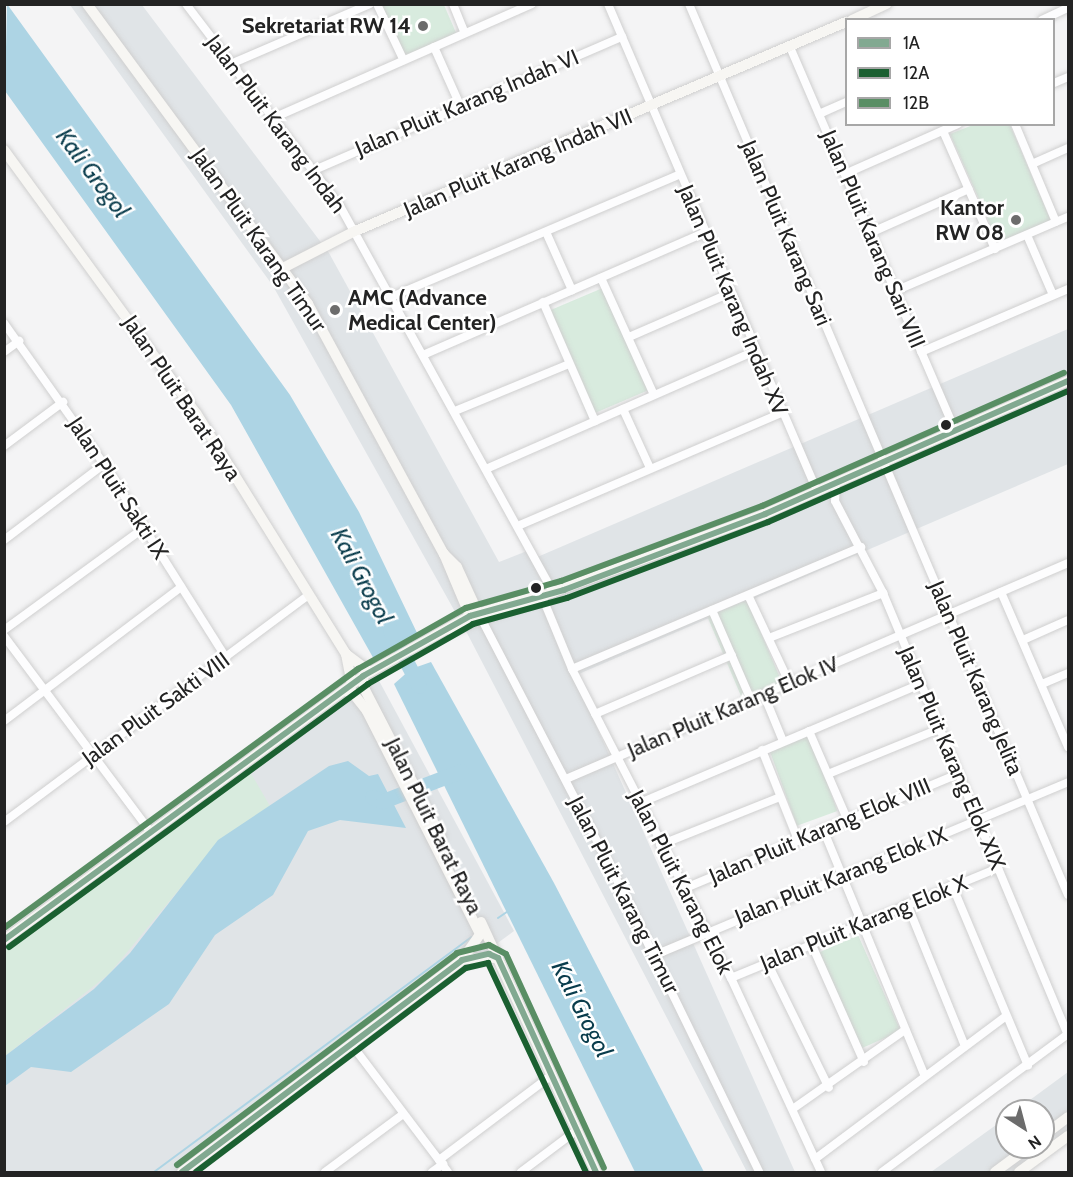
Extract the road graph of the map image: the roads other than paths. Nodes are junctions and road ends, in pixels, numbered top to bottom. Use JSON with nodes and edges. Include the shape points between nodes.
{"nodes":[{"id":1,"x":87,"y":4,"type":"edge"},
{"id":2,"x":198,"y":4,"type":"edge"},
{"id":3,"x":370,"y":4,"type":"edge"},
{"id":4,"x":377,"y":4,"type":"edge"},
{"id":5,"x":453,"y":4,"type":"edge"},
{"id":6,"x":532,"y":4,"type":"edge"},
{"id":7,"x":608,"y":4,"type":"edge"},
{"id":8,"x":886,"y":4,"type":"edge"},
{"id":9,"x":692,"y":5,"type":"edge"},
{"id":10,"x":187,"y":6,"type":"edge"},
{"id":11,"x":1068,"y":8,"type":"edge"},
{"id":12,"x":856,"y":18,"type":"edge"},
{"id":13,"x":1046,"y":18,"type":"edge"},
{"id":14,"x":845,"y":22,"type":"edge"},
{"id":15,"x":465,"y":33,"type":"junction"},
{"id":16,"x":622,"y":37,"type":"junction"},
{"id":17,"x":790,"y":46,"type":"junction"},
{"id":18,"x":434,"y":47,"type":"junction"},
{"id":19,"x":403,"y":59,"type":"junction"},
{"id":20,"x":233,"y":63,"type":"junction"},
{"id":21,"x":718,"y":77,"type":"junction"},
{"id":22,"x":845,"y":102,"type":"edge"},
{"id":23,"x":460,"y":105,"type":"junction"},
{"id":24,"x":652,"y":106,"type":"junction"},
{"id":25,"x":819,"y":114,"type":"junction"},
{"id":26,"x":271,"y":119,"type":"junction"},
{"id":27,"x":954,"y":126,"type":"edge"},
{"id":28,"x":1016,"y":126,"type":"edge"},
{"id":29,"x":943,"y":131,"type":"junction"},
{"id":30,"x":1068,"y":148,"type":"edge"},
{"id":31,"x":4,"y":150,"type":"edge"},
{"id":32,"x":1032,"y":164,"type":"junction"},
{"id":33,"x":312,"y":171,"type":"junction"},
{"id":34,"x":845,"y":174,"type":"junction"},
{"id":35,"x":678,"y":175,"type":"junction"},
{"id":36,"x":969,"y":189,"type":"junction"},
{"id":37,"x":1068,"y":217,"type":"edge"},
{"id":38,"x":1056,"y":222,"type":"junction"},
{"id":39,"x":546,"y":231,"type":"junction"},
{"id":40,"x":353,"y":232,"type":"junction"},
{"id":41,"x":704,"y":233,"type":"junction"},
{"id":42,"x":870,"y":233,"type":"junction"},
{"id":43,"x":1028,"y":235,"type":"junction"},
{"id":44,"x":995,"y":249,"type":"junction"},
{"id":45,"x":283,"y":268,"type":"junction"},
{"id":46,"x":602,"y":278,"type":"junction"},
{"id":47,"x":1068,"y":289,"type":"edge"},
{"id":48,"x":572,"y":290,"type":"junction"},
{"id":49,"x":895,"y":291,"type":"junction"},
{"id":50,"x":730,"y":292,"type":"junction"},
{"id":51,"x":1053,"y":295,"type":"junction"},
{"id":52,"x":391,"y":297,"type":"junction"},
{"id":53,"x":543,"y":303,"type":"junction"},
{"id":54,"x":4,"y":322,"type":"edge"},
{"id":55,"x":629,"y":337,"type":"junction"},
{"id":56,"x":19,"y":341,"type":"junction"},
{"id":57,"x":755,"y":351,"type":"junction"},
{"id":58,"x":921,"y":351,"type":"junction"},
{"id":59,"x":4,"y":352,"type":"edge"},
{"id":60,"x":423,"y":355,"type":"junction"},
{"id":61,"x":569,"y":364,"type":"junction"},
{"id":62,"x":1068,"y":381,"type":"edge"},
{"id":63,"x":654,"y":395,"type":"junction"},
{"id":64,"x":63,"y":402,"type":"junction"},
{"id":65,"x":623,"y":409,"type":"junction"},
{"id":66,"x":455,"y":411,"type":"junction"},
{"id":67,"x":781,"y":412,"type":"junction"},
{"id":68,"x":595,"y":421,"type":"junction"},
{"id":69,"x":955,"y":431,"type":"junction"},
{"id":70,"x":4,"y":446,"type":"edge"},
{"id":71,"x":884,"y":462,"type":"junction"},
{"id":72,"x":104,"y":464,"type":"junction"},
{"id":73,"x":650,"y":468,"type":"junction"},
{"id":74,"x":486,"y":469,"type":"junction"},
{"id":75,"x":836,"y":483,"type":"junction"},
{"id":76,"x":817,"y":491,"type":"junction"},
{"id":77,"x":519,"y":525,"type":"junction"},
{"id":78,"x":144,"y":528,"type":"junction"},
{"id":79,"x":5,"y":538,"type":"edge"},
{"id":80,"x":861,"y":547,"type":"junction"},
{"id":81,"x":1068,"y":563,"type":"edge"},
{"id":82,"x":181,"y":587,"type":"junction"},
{"id":83,"x":1001,"y":592,"type":"junction"},
{"id":84,"x":883,"y":593,"type":"junction"},
{"id":85,"x":545,"y":595,"type":"junction"},
{"id":86,"x":748,"y":595,"type":"junction"},
{"id":87,"x":307,"y":596,"type":"junction"},
{"id":88,"x":712,"y":610,"type":"junction"},
{"id":89,"x":949,"y":614,"type":"junction"},
{"id":90,"x":477,"y":617,"type":"junction"},
{"id":91,"x":1068,"y":620,"type":"edge"},
{"id":92,"x":4,"y":630,"type":"edge"},
{"id":93,"x":4,"y":636,"type":"edge"},
{"id":94,"x":901,"y":637,"type":"junction"},
{"id":95,"x":769,"y":638,"type":"junction"},
{"id":96,"x":1023,"y":640,"type":"junction"},
{"id":97,"x":346,"y":654,"type":"junction"},
{"id":98,"x":732,"y":655,"type":"junction"},
{"id":99,"x":226,"y":658,"type":"junction"},
{"id":100,"x":572,"y":669,"type":"junction"},
{"id":101,"x":371,"y":671,"type":"junction"},
{"id":102,"x":1068,"y":673,"type":"edge"},
{"id":103,"x":789,"y":682,"type":"junction"},
{"id":104,"x":920,"y":684,"type":"junction"},
{"id":105,"x":1042,"y":684,"type":"junction"},
{"id":106,"x":347,"y":687,"type":"junction"},
{"id":107,"x":45,"y":691,"type":"junction"},
{"id":108,"x":764,"y":694,"type":"junction"},
{"id":109,"x":751,"y":700,"type":"junction"},
{"id":110,"x":373,"y":713,"type":"junction"},
{"id":111,"x":595,"y":714,"type":"junction"},
{"id":112,"x":4,"y":721,"type":"edge"},
{"id":113,"x":1065,"y":728,"type":"edge"},
{"id":114,"x":939,"y":729,"type":"junction"},
{"id":115,"x":810,"y":731,"type":"junction"},
{"id":116,"x":783,"y":741,"type":"junction"},
{"id":117,"x":391,"y":746,"type":"junction"},
{"id":118,"x":1068,"y":747,"type":"edge"},
{"id":119,"x":762,"y":750,"type":"junction"},
{"id":120,"x":93,"y":755,"type":"junction"},
{"id":121,"x":616,"y":757,"type":"junction"},
{"id":122,"x":828,"y":774,"type":"junction"},
{"id":123,"x":958,"y":774,"type":"junction"},
{"id":124,"x":566,"y":779,"type":"junction"},
{"id":125,"x":1068,"y":782,"type":"edge"},
{"id":126,"x":780,"y":797,"type":"junction"},
{"id":127,"x":1028,"y":799,"type":"junction"},
{"id":128,"x":640,"y":803,"type":"junction"},
{"id":129,"x":847,"y":819,"type":"junction"},
{"id":130,"x":978,"y":820,"type":"junction"},
{"id":131,"x":4,"y":822,"type":"edge"},
{"id":132,"x":823,"y":829,"type":"junction"},
{"id":133,"x":150,"y":831,"type":"junction"},
{"id":134,"x":798,"y":840,"type":"junction"},
{"id":135,"x":660,"y":845,"type":"junction"},
{"id":136,"x":998,"y":868,"type":"junction"},
{"id":137,"x":842,"y":876,"type":"junction"},
{"id":138,"x":952,"y":885,"type":"junction"},
{"id":139,"x":683,"y":889,"type":"junction"},
{"id":140,"x":1068,"y":895,"type":"edge"},
{"id":141,"x":907,"y":904,"type":"junction"},
{"id":142,"x":862,"y":922,"type":"junction"},
{"id":143,"x":706,"y":932,"type":"junction"},
{"id":144,"x":4,"y":940,"type":"edge"},
{"id":145,"x":812,"y":943,"type":"junction"},
{"id":146,"x":655,"y":955,"type":"junction"},
{"id":147,"x":498,"y":958,"type":"junction"},
{"id":148,"x":462,"y":960,"type":"junction"},
{"id":149,"x":767,"y":962,"type":"junction"},
{"id":150,"x":731,"y":978,"type":"junction"},
{"id":151,"x":1005,"y":1017,"type":"junction"},
{"id":152,"x":905,"y":1030,"type":"junction"},
{"id":153,"x":1068,"y":1034,"type":"edge"},
{"id":154,"x":352,"y":1045,"type":"junction"},
{"id":155,"x":965,"y":1046,"type":"junction"},
{"id":156,"x":864,"y":1062,"type":"junction"},
{"id":157,"x":1028,"y":1066,"type":"junction"},
{"id":158,"x":925,"y":1076,"type":"junction"},
{"id":159,"x":549,"y":1077,"type":"junction"},
{"id":160,"x":829,"y":1088,"type":"junction"},
{"id":161,"x":794,"y":1108,"type":"junction"},
{"id":162,"x":403,"y":1114,"type":"junction"},
{"id":163,"x":1068,"y":1117,"type":"edge"},
{"id":164,"x":1055,"y":1127,"type":"edge"},
{"id":165,"x":573,"y":1132,"type":"junction"},
{"id":166,"x":1068,"y":1136,"type":"edge"},
{"id":167,"x":815,"y":1159,"type":"junction"},
{"id":168,"x":1013,"y":1159,"type":"edge"},
{"id":169,"x":441,"y":1162,"type":"junction"},
{"id":170,"x":182,"y":1173,"type":"edge"},
{"id":171,"x":325,"y":1173,"type":"edge"},
{"id":172,"x":432,"y":1173,"type":"edge"},
{"id":173,"x":448,"y":1173,"type":"edge"},
{"id":174,"x":521,"y":1173,"type":"edge"},
{"id":175,"x":596,"y":1173,"type":"edge"},
{"id":176,"x":759,"y":1173,"type":"edge"},
{"id":177,"x":821,"y":1173,"type":"edge"},
{"id":178,"x":882,"y":1173,"type":"edge"},
{"id":179,"x":994,"y":1173,"type":"edge"},
{"id":180,"x":1019,"y":1173,"type":"edge"}],
"edges":[{"from":1,"to":45,"type":"street","name":"Jalan Pluit Karang Timur"},
{"from":2,"to":10,"type":"street"},
{"from":3,"to":20,"type":"street"},
{"from":4,"to":19,"type":"street"},
{"from":5,"to":15,"type":"street"},
{"from":6,"to":15,"type":"street"},
{"from":7,"to":16,"type":"street","name":"Jalan Pluit Karang Indah VII"},
{"from":8,"to":12,"type":"street"},
{"from":9,"to":21,"type":"street","name":"Jalan Pluit Karang Sari"},
{"from":10,"to":20,"type":"street","name":"Jalan Pluit Karang Indah"},
{"from":11,"to":13,"type":"street"},
{"from":14,"to":17,"type":"street"},
{"from":15,"to":18,"type":"street"},
{"from":16,"to":23,"type":"street","name":"Jalan Pluit Karang Indah VI"},
{"from":16,"to":24,"type":"street","name":"Jalan Pluit Karang Indah VII"},
{"from":17,"to":21,"type":"street"},
{"from":17,"to":25,"type":"street","name":"Jalan Pluit Karang Sari VIII"},
{"from":18,"to":19,"type":"street"},
{"from":18,"to":23,"type":"street"},
{"from":19,"to":26,"type":"street"},
{"from":20,"to":26,"type":"street","name":"Jalan Pluit Karang Indah"},
{"from":21,"to":24,"type":"street"},
{"from":21,"to":71,"type":"street","name":"Jalan Pluit Karang Sari"},
{"from":22,"to":25,"type":"street"},
{"from":23,"to":33,"type":"street","name":"Jalan Pluit Karang Indah VI"},
{"from":24,"to":35,"type":"street","name":"Jalan Pluit Karang Indah XV"},
{"from":24,"to":40,"type":"street","name":"Jalan Pluit Karang Indah VII"},
{"from":25,"to":34,"type":"street","name":"Jalan Pluit Karang Sari VIII"},
{"from":26,"to":33,"type":"street","name":"Jalan Pluit Karang Indah"},
{"from":27,"to":29,"type":"street"},
{"from":28,"to":32,"type":"street"},
{"from":29,"to":34,"type":"street"},
{"from":29,"to":36,"type":"street"},
{"from":30,"to":32,"type":"street"},
{"from":31,"to":87,"type":"street","name":"Jalan Pluit Barat Raya","via":[[190,404]]},
{"from":32,"to":38,"type":"street"},
{"from":33,"to":40,"type":"street","name":"Jalan Pluit Karang Indah"},
{"from":34,"to":42,"type":"street","name":"Jalan Pluit Karang Sari VIII"},
{"from":35,"to":39,"type":"street"},
{"from":35,"to":41,"type":"street","name":"Jalan Pluit Karang Indah XV"},
{"from":36,"to":42,"type":"street"},
{"from":36,"to":44,"type":"street"},
{"from":37,"to":38,"type":"street"},
{"from":38,"to":43,"type":"street"},
{"from":39,"to":48,"type":"street"},
{"from":39,"to":52,"type":"street"},
{"from":40,"to":45,"type":"street","name":"Jalan Pluit Karang Indah VII"},
{"from":40,"to":52,"type":"street","name":"Jalan Pluit Karang Indah"},
{"from":41,"to":46,"type":"street"},
{"from":41,"to":50,"type":"street","name":"Jalan Pluit Karang Indah XV"},
{"from":42,"to":49,"type":"street","name":"Jalan Pluit Karang Sari VIII"},
{"from":43,"to":44,"type":"street"},
{"from":43,"to":51,"type":"street"},
{"from":44,"to":49,"type":"street"},
{"from":45,"to":90,"type":"street","name":"Jalan Pluit Karang Timur"},
{"from":46,"to":48,"type":"street"},
{"from":46,"to":55,"type":"street"},
{"from":47,"to":51,"type":"street"},
{"from":48,"to":53,"type":"street"},
{"from":49,"to":58,"type":"street","name":"Jalan Pluit Karang Sari VIII"},
{"from":50,"to":55,"type":"street"},
{"from":50,"to":57,"type":"street","name":"Jalan Pluit Karang Indah XV"},
{"from":51,"to":58,"type":"street"},
{"from":52,"to":60,"type":"street","name":"Jalan Pluit Karang Indah"},
{"from":53,"to":60,"type":"street"},
{"from":53,"to":61,"type":"street"},
{"from":54,"to":56,"type":"street","name":"Jalan Pluit Sakti IX"},
{"from":55,"to":63,"type":"street"},
{"from":56,"to":59,"type":"street"},
{"from":56,"to":64,"type":"street","name":"Jalan Pluit Sakti IX"},
{"from":57,"to":63,"type":"street"},
{"from":57,"to":67,"type":"street","name":"Jalan Pluit Karang Indah XV"},
{"from":58,"to":69,"type":"street","name":"Jalan Pluit Karang Sari VIII"},
{"from":60,"to":66,"type":"street","name":"Jalan Pluit Karang Indah"},
{"from":61,"to":66,"type":"street"},
{"from":61,"to":68,"type":"street"},
{"from":62,"to":69,"type":"street"},
{"from":63,"to":65,"type":"street"},
{"from":64,"to":70,"type":"street"},
{"from":64,"to":72,"type":"street","name":"Jalan Pluit Sakti IX"},
{"from":65,"to":68,"type":"street"},
{"from":65,"to":73,"type":"street"},
{"from":66,"to":74,"type":"street","name":"Jalan Pluit Karang Indah"},
{"from":67,"to":73,"type":"street"},
{"from":67,"to":76,"type":"street","name":"Jalan Pluit Karang Indah XV"},
{"from":68,"to":74,"type":"street"},
{"from":69,"to":71,"type":"street"},
{"from":71,"to":75,"type":"street"},
{"from":71,"to":89,"type":"street","name":"Jalan Pluit Karang Jelita"},
{"from":72,"to":78,"type":"street","name":"Jalan Pluit Sakti IX"},
{"from":72,"to":79,"type":"street"},
{"from":73,"to":77,"type":"street"},
{"from":74,"to":77,"type":"street","name":"Jalan Pluit Karang Indah"},
{"from":75,"to":76,"type":"street"},
{"from":75,"to":80,"type":"street","name":"Jalan Pluit Karang Elok XIX","via":[[835,501]]},
{"from":76,"to":85,"type":"street"},
{"from":77,"to":85,"type":"street","name":"Jalan Pluit Karang Indah"},
{"from":78,"to":82,"type":"street","name":"Jalan Pluit Sakti IX"},
{"from":78,"to":92,"type":"street"},
{"from":80,"to":84,"type":"street","name":"Jalan Pluit Karang Elok XIX"},
{"from":80,"to":86,"type":"street"},
{"from":81,"to":83,"type":"street","name":"Jalan Pluit Karang Elok IV"},
{"from":82,"to":99,"type":"street","name":"Jalan Pluit Sakti IX"},
{"from":82,"to":107,"type":"street"},
{"from":83,"to":89,"type":"street","name":"Jalan Pluit Karang Elok IV"},
{"from":83,"to":96,"type":"street"},
{"from":84,"to":94,"type":"street","name":"Jalan Pluit Karang Elok XIX"},
{"from":84,"to":95,"type":"street"},
{"from":85,"to":90,"type":"street"},
{"from":85,"to":100,"type":"street","name":"Jalan Pluit Karang Elok"},
{"from":86,"to":88,"type":"street"},
{"from":86,"to":95,"type":"street"},
{"from":87,"to":97,"type":"street","name":"Jalan Pluit Barat Raya"},
{"from":87,"to":99,"type":"street","name":"Jalan Pluit Sakti VIII"},
{"from":88,"to":98,"type":"street"},
{"from":88,"to":100,"type":"street"},
{"from":89,"to":94,"type":"street","name":"Jalan Pluit Karang Elok IV"},
{"from":89,"to":127,"type":"street","name":"Jalan Pluit Karang Jelita"},
{"from":90,"to":101,"type":"street"},
{"from":90,"to":124,"type":"street","name":"Jalan Pluit Karang Timur"},
{"from":91,"to":96,"type":"street"},
{"from":93,"to":107,"type":"street"},
{"from":94,"to":103,"type":"street","name":"Jalan Pluit Karang Elok IV"},
{"from":94,"to":104,"type":"street","name":"Jalan Pluit Karang Elok XIX"},
{"from":95,"to":103,"type":"street"},
{"from":96,"to":105,"type":"street"},
{"from":97,"to":101,"type":"street","name":"Jalan Pluit Barat Raya"},
{"from":97,"to":106,"type":"street","name":"Jalan Pluit Barat Raya"},
{"from":98,"to":109,"type":"street"},
{"from":98,"to":111,"type":"street"},
{"from":99,"to":120,"type":"street","name":"Jalan Pluit Sakti VIII"},
{"from":100,"to":111,"type":"street","name":"Jalan Pluit Karang Elok"},
{"from":101,"to":106,"type":"street"},
{"from":101,"to":110,"type":"street","name":"Jalan Pluit Barat Raya"},
{"from":102,"to":105,"type":"street"},
{"from":103,"to":108,"type":"street","name":"Jalan Pluit Karang Elok IV"},
{"from":104,"to":114,"type":"street","name":"Jalan Pluit Karang Elok XIX"},
{"from":104,"to":115,"type":"street"},
{"from":105,"to":113,"type":"street"},
{"from":106,"to":110,"type":"street","name":"Jalan Pluit Barat Raya"},
{"from":106,"to":133,"type":"street"},
{"from":107,"to":112,"type":"street"},
{"from":107,"to":120,"type":"street"},
{"from":108,"to":109,"type":"street","name":"Jalan Pluit Karang Elok IV"},
{"from":108,"to":116,"type":"street"},
{"from":109,"to":121,"type":"street","name":"Jalan Pluit Karang Elok IV"},
{"from":110,"to":117,"type":"street","name":"Jalan Pluit Barat Raya"},
{"from":111,"to":121,"type":"street","name":"Jalan Pluit Karang Elok"},
{"from":113,"to":118,"type":"street"},
{"from":114,"to":122,"type":"street"},
{"from":114,"to":123,"type":"street","name":"Jalan Pluit Karang Elok XIX"},
{"from":115,"to":116,"type":"street"},
{"from":115,"to":122,"type":"street"},
{"from":116,"to":119,"type":"street"},
{"from":117,"to":147,"type":"street","name":"Jalan Pluit Barat Raya"},
{"from":117,"to":148,"type":"street","name":"Jalan Pluit Barat Raya","via":[[479,929]]},
{"from":119,"to":126,"type":"street"},
{"from":119,"to":128,"type":"street"},
{"from":120,"to":131,"type":"street","name":"Jalan Pluit Sakti VIII"},
{"from":120,"to":133,"type":"street"},
{"from":121,"to":124,"type":"street","name":"Jalan Pluit Karang Elok IV"},
{"from":121,"to":128,"type":"street","name":"Jalan Pluit Karang Elok"},
{"from":122,"to":129,"type":"street"},
{"from":123,"to":129,"type":"street","name":"Jalan Pluit Karang Elok VIII"},
{"from":123,"to":130,"type":"street","name":"Jalan Pluit Karang Elok XIX"},
{"from":124,"to":146,"type":"street","name":"Jalan Pluit Karang Timur"},
{"from":125,"to":127,"type":"street","name":"Jalan Pluit Karang Elok IX"},
{"from":126,"to":134,"type":"street"},
{"from":126,"to":135,"type":"street"},
{"from":127,"to":130,"type":"street","name":"Jalan Pluit Karang Elok IX"},
{"from":127,"to":140,"type":"street","name":"Jalan Pluit Karang Jelita"},
{"from":128,"to":135,"type":"street","name":"Jalan Pluit Karang Elok"},
{"from":129,"to":132,"type":"street","name":"Jalan Pluit Karang Elok VIII"},
{"from":130,"to":136,"type":"street","name":"Jalan Pluit Karang Elok XIX"},
{"from":130,"to":137,"type":"street","name":"Jalan Pluit Karang Elok IX"},
{"from":132,"to":134,"type":"street","name":"Jalan Pluit Karang Elok VIII"},
{"from":132,"to":137,"type":"street"},
{"from":133,"to":144,"type":"street"},
{"from":134,"to":139,"type":"street","name":"Jalan Pluit Karang Elok VIII"},
{"from":135,"to":139,"type":"street","name":"Jalan Pluit Karang Elok"},
{"from":136,"to":138,"type":"street","name":"Jalan Pluit Karang Elok X"},
{"from":136,"to":153,"type":"street","name":"Jalan Pluit Karang Elok XIX"},
{"from":137,"to":142,"type":"street"},
{"from":137,"to":143,"type":"street","name":"Jalan Pluit Karang Elok IX"},
{"from":138,"to":141,"type":"street","name":"Jalan Pluit Karang Elok X"},
{"from":138,"to":151,"type":"street"},
{"from":139,"to":143,"type":"street","name":"Jalan Pluit Karang Elok"},
{"from":141,"to":142,"type":"street","name":"Jalan Pluit Karang Elok X"},
{"from":141,"to":155,"type":"street"},
{"from":142,"to":145,"type":"street","name":"Jalan Pluit Karang Elok X"},
{"from":142,"to":152,"type":"street"},
{"from":143,"to":146,"type":"street","name":"Jalan Pluit Karang Elok IX"},
{"from":143,"to":150,"type":"street","name":"Jalan Pluit Karang Elok"},
{"from":145,"to":149,"type":"street","name":"Jalan Pluit Karang Elok X"},
{"from":145,"to":156,"type":"street"},
{"from":146,"to":176,"type":"street","name":"Jalan Pluit Karang Timur"},
{"from":147,"to":148,"type":"street","via":[[480,954]]},
{"from":147,"to":159,"type":"street","name":"Jalan Pluit Barat Raya"},
{"from":148,"to":154,"type":"street"},
{"from":149,"to":150,"type":"street","name":"Jalan Pluit Karang Elok X"},
{"from":149,"to":160,"type":"street"},
{"from":150,"to":161,"type":"street","name":"Jalan Pluit Karang Elok"},
{"from":151,"to":155,"type":"street"},
{"from":151,"to":157,"type":"street"},
{"from":152,"to":156,"type":"street"},
{"from":152,"to":158,"type":"street"},
{"from":153,"to":157,"type":"street"},
{"from":154,"to":162,"type":"street"},
{"from":154,"to":170,"type":"street"},
{"from":155,"to":158,"type":"street"},
{"from":156,"to":160,"type":"street"},
{"from":157,"to":178,"type":"street"},
{"from":158,"to":167,"type":"street"},
{"from":159,"to":165,"type":"street","name":"Jalan Pluit Barat Raya"},
{"from":159,"to":169,"type":"street"},
{"from":160,"to":161,"type":"street"},
{"from":161,"to":167,"type":"street","name":"Jalan Pluit Karang Elok"},
{"from":162,"to":169,"type":"street"},
{"from":162,"to":171,"type":"street"},
{"from":163,"to":164,"type":"street"},
{"from":165,"to":174,"type":"street"},
{"from":165,"to":175,"type":"street","name":"Jalan Pluit Barat Raya"},
{"from":166,"to":180,"type":"street"},
{"from":167,"to":177,"type":"street","name":"Jalan Pluit Karang Elok"},
{"from":168,"to":179,"type":"street"},
{"from":169,"to":172,"type":"street"},
{"from":169,"to":173,"type":"street"}]}
